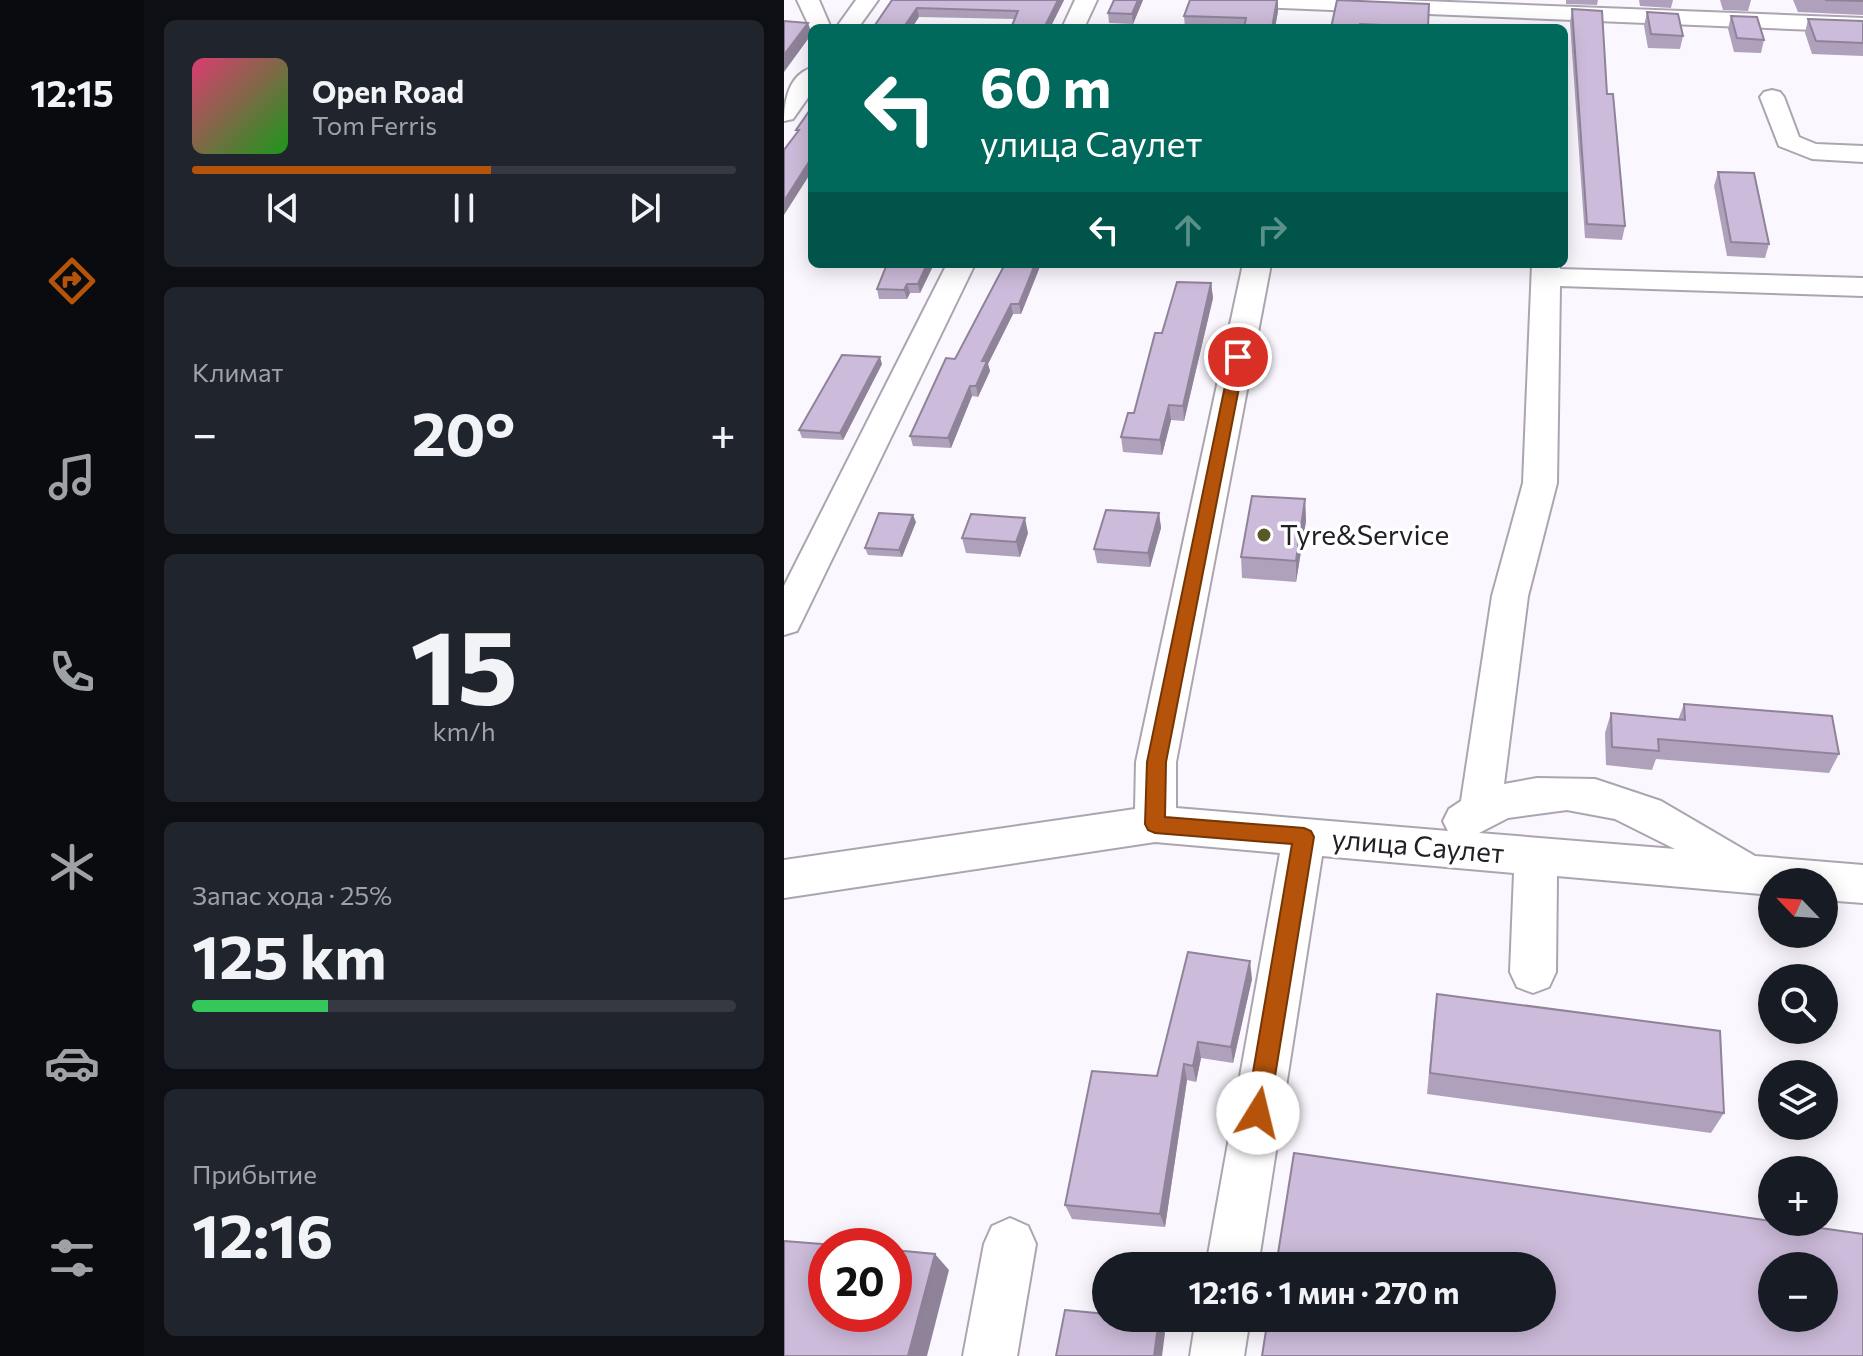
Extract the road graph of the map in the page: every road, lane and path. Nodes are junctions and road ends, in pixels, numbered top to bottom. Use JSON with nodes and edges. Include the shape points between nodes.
{"nodes":[{"id":1,"x":808,"y":0,"type":"edge"},
{"id":2,"x":867,"y":0,"type":"edge"},
{"id":3,"x":1086,"y":0,"type":"edge"},
{"id":4,"x":1236,"y":0,"type":"edge"},
{"id":5,"x":1310,"y":2,"type":"edge"},
{"id":6,"x":1539,"y":13,"type":"edge"},
{"id":7,"x":818,"y":24,"type":"edge"},
{"id":8,"x":850,"y":24,"type":"edge"},
{"id":9,"x":1075,"y":24,"type":"edge"},
{"id":10,"x":1306,"y":24,"type":"edge"},
{"id":11,"x":1863,"y":25,"type":"edge"},
{"id":12,"x":799,"y":86,"type":"edge"},
{"id":13,"x":1772,"y":97,"type":"dead end"},
{"id":14,"x":784,"y":114,"type":"edge"},
{"id":15,"x":1863,"y":154,"type":"edge"},
{"id":16,"x":959,"y":268,"type":"edge"},
{"id":17,"x":1256,"y":268,"type":"edge"},
{"id":18,"x":1546,"y":270,"type":"edge"},
{"id":19,"x":1863,"y":287,"type":"edge"},
{"id":20,"x":784,"y":621,"type":"edge"},
{"id":21,"x":1480,"y":809,"type":"junction"},
{"id":22,"x":1155,"y":824,"type":"junction"},
{"id":23,"x":1304,"y":837,"type":"junction"},
{"id":24,"x":1429,"y":847,"type":"junction"},
{"id":25,"x":1536,"y":856,"type":"junction"},
{"id":26,"x":1746,"y":874,"type":"junction"},
{"id":27,"x":784,"y":879,"type":"edge"},
{"id":28,"x":1863,"y":884,"type":"edge"},
{"id":29,"x":1533,"y":972,"type":"dead end"},
{"id":30,"x":1010,"y":1244,"type":"dead end"},
{"id":31,"x":1234,"y":1252,"type":"edge"},
{"id":32,"x":1221,"y":1332,"type":"edge"},
{"id":33,"x":990,"y":1356,"type":"edge"},
{"id":34,"x":1217,"y":1356,"type":"edge"}],
"edges":[{"from":1,"to":7,"type":"street"},
{"from":2,"to":8,"type":"street"},
{"from":3,"to":9,"type":"street"},
{"from":4,"to":5,"type":"street"},
{"from":5,"to":6,"type":"street"},
{"from":5,"to":10,"type":"street"},
{"from":6,"to":11,"type":"street"},
{"from":12,"to":14,"type":"street"},
{"from":13,"to":15,"type":"street","via":[[1788,141],[1812,151]]},
{"from":16,"to":20,"type":"street"},
{"from":17,"to":22,"type":"street","via":[[1156,762]]},
{"from":18,"to":19,"type":"street"},
{"from":18,"to":21,"type":"street","via":[[1540,483],[1510,596]]},
{"from":21,"to":24,"type":"street"},
{"from":21,"to":26,"type":"street","via":[[1516,797],[1553,793],[1621,801],[1679,830]]},
{"from":22,"to":23,"type":"street","name":"улица Саулет"},
{"from":22,"to":27,"type":"street","name":"улица Саулет"},
{"from":23,"to":24,"type":"street","name":"улица Саулет"},
{"from":23,"to":31,"type":"street"},
{"from":24,"to":25,"type":"street","name":"улица Саулет"},
{"from":25,"to":26,"type":"street","name":"улица Саулет"},
{"from":25,"to":29,"type":"street"},
{"from":26,"to":28,"type":"street","name":"улица Саулет"},
{"from":30,"to":33,"type":"street"},
{"from":32,"to":34,"type":"street"}]}
